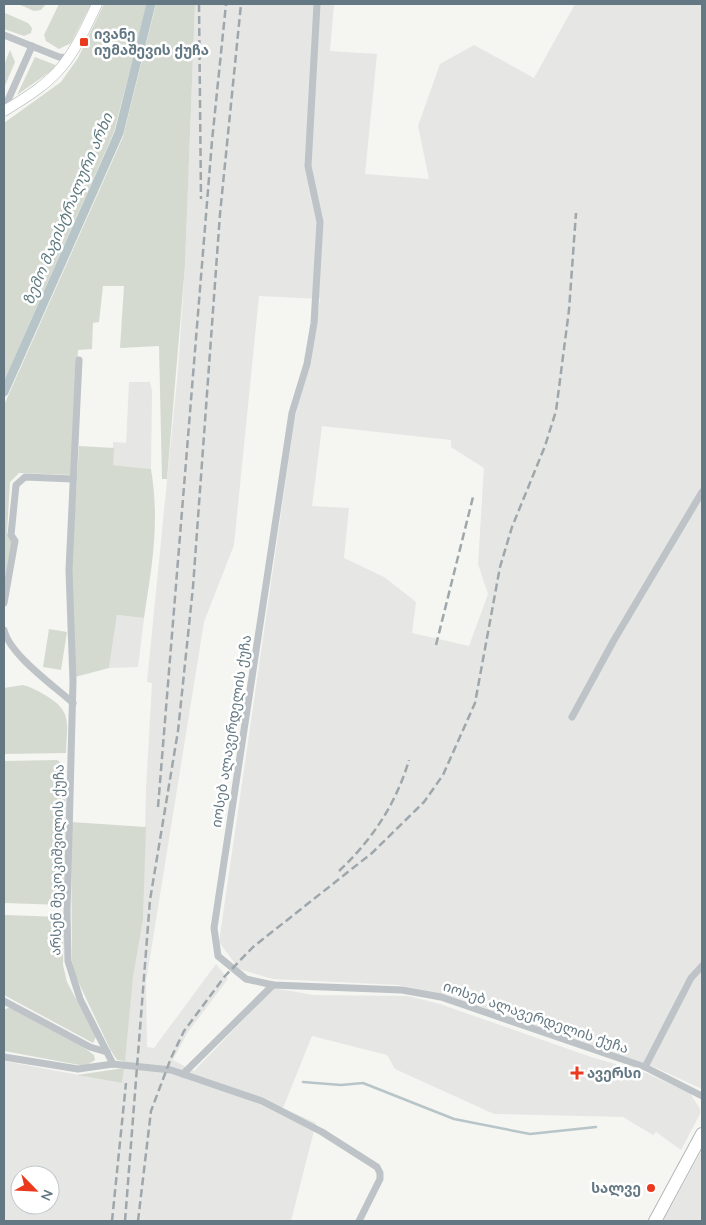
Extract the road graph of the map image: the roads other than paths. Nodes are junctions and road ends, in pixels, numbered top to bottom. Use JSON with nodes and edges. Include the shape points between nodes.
{"nodes":[{"id":1,"x":96,"y":4,"type":"edge"},
{"id":2,"x":317,"y":4,"type":"edge"},
{"id":3,"x":4,"y":35,"type":"edge"},
{"id":4,"x":32,"y":46,"type":"junction"},
{"id":5,"x":70,"y":58,"type":"junction"},
{"id":6,"x":4,"y":110,"type":"edge"},
{"id":7,"x":79,"y":360,"type":"dead end"},
{"id":8,"x":73,"y":479,"type":"junction"},
{"id":9,"x":702,"y":492,"type":"edge"},
{"id":10,"x":4,"y":603,"type":"edge"},
{"id":11,"x":4,"y":630,"type":"edge"},
{"id":12,"x":73,"y":703,"type":"junction"},
{"id":13,"x":572,"y":717,"type":"dead end"},
{"id":14,"x":702,"y":966,"type":"edge"},
{"id":15,"x":273,"y":985,"type":"junction"},
{"id":16,"x":4,"y":1001,"type":"edge"},
{"id":17,"x":107,"y":1052,"type":"junction"},
{"id":18,"x":4,"y":1057,"type":"edge"},
{"id":19,"x":113,"y":1064,"type":"junction"},
{"id":20,"x":645,"y":1067,"type":"junction"},
{"id":21,"x":182,"y":1074,"type":"junction"},
{"id":22,"x":702,"y":1096,"type":"edge"},
{"id":23,"x":702,"y":1134,"type":"edge"},
{"id":24,"x":359,"y":1221,"type":"edge"},
{"id":25,"x":655,"y":1221,"type":"edge"}],
"edges":[{"from":1,"to":5,"type":"street"},
{"from":2,"to":15,"type":"street","name":"იოსებ ალავერდელის ქუჩა","via":[[308,166],[320,222],[314,323],[307,364],[292,413],[214,928],[218,956],[246,979]]},
{"from":3,"to":4,"type":"street"},
{"from":4,"to":5,"type":"street"},
{"from":4,"to":6,"type":"street"},
{"from":5,"to":6,"type":"street","via":[[39,91]]},
{"from":7,"to":8,"type":"street","name":"არსენ მეკოკიშვილის ქუჩა"},
{"from":8,"to":10,"type":"street","via":[[25,477],[16,485],[11,535],[15,541]]},
{"from":8,"to":12,"type":"street","name":"არსენ მეკოკიშვილის ქუჩა","via":[[69,570]]},
{"from":9,"to":13,"type":"street"},
{"from":11,"to":12,"type":"street","via":[[6,638],[29,664]]},
{"from":12,"to":17,"type":"street","name":"არსენ მეკოკიშვილის ქუჩა","via":[[68,961],[80,999]]},
{"from":14,"to":20,"type":"street","via":[[691,978]]},
{"from":15,"to":20,"type":"street","name":"იოსებ ალავერდელის ქუჩა","via":[[402,990],[441,997]]},
{"from":15,"to":21,"type":"street"},
{"from":16,"to":17,"type":"street","via":[[90,1047]]},
{"from":17,"to":19,"type":"street","name":"არსენ მეკოკიშვილის ქუჩა"},
{"from":18,"to":19,"type":"street","via":[[78,1068]]},
{"from":19,"to":21,"type":"street"},
{"from":20,"to":22,"type":"street","name":"იოსებ ალავერდელის ქუჩა"},
{"from":21,"to":24,"type":"street","via":[[262,1101],[322,1132],[377,1167],[380,1179]]},
{"from":23,"to":25,"type":"highway"}]}
